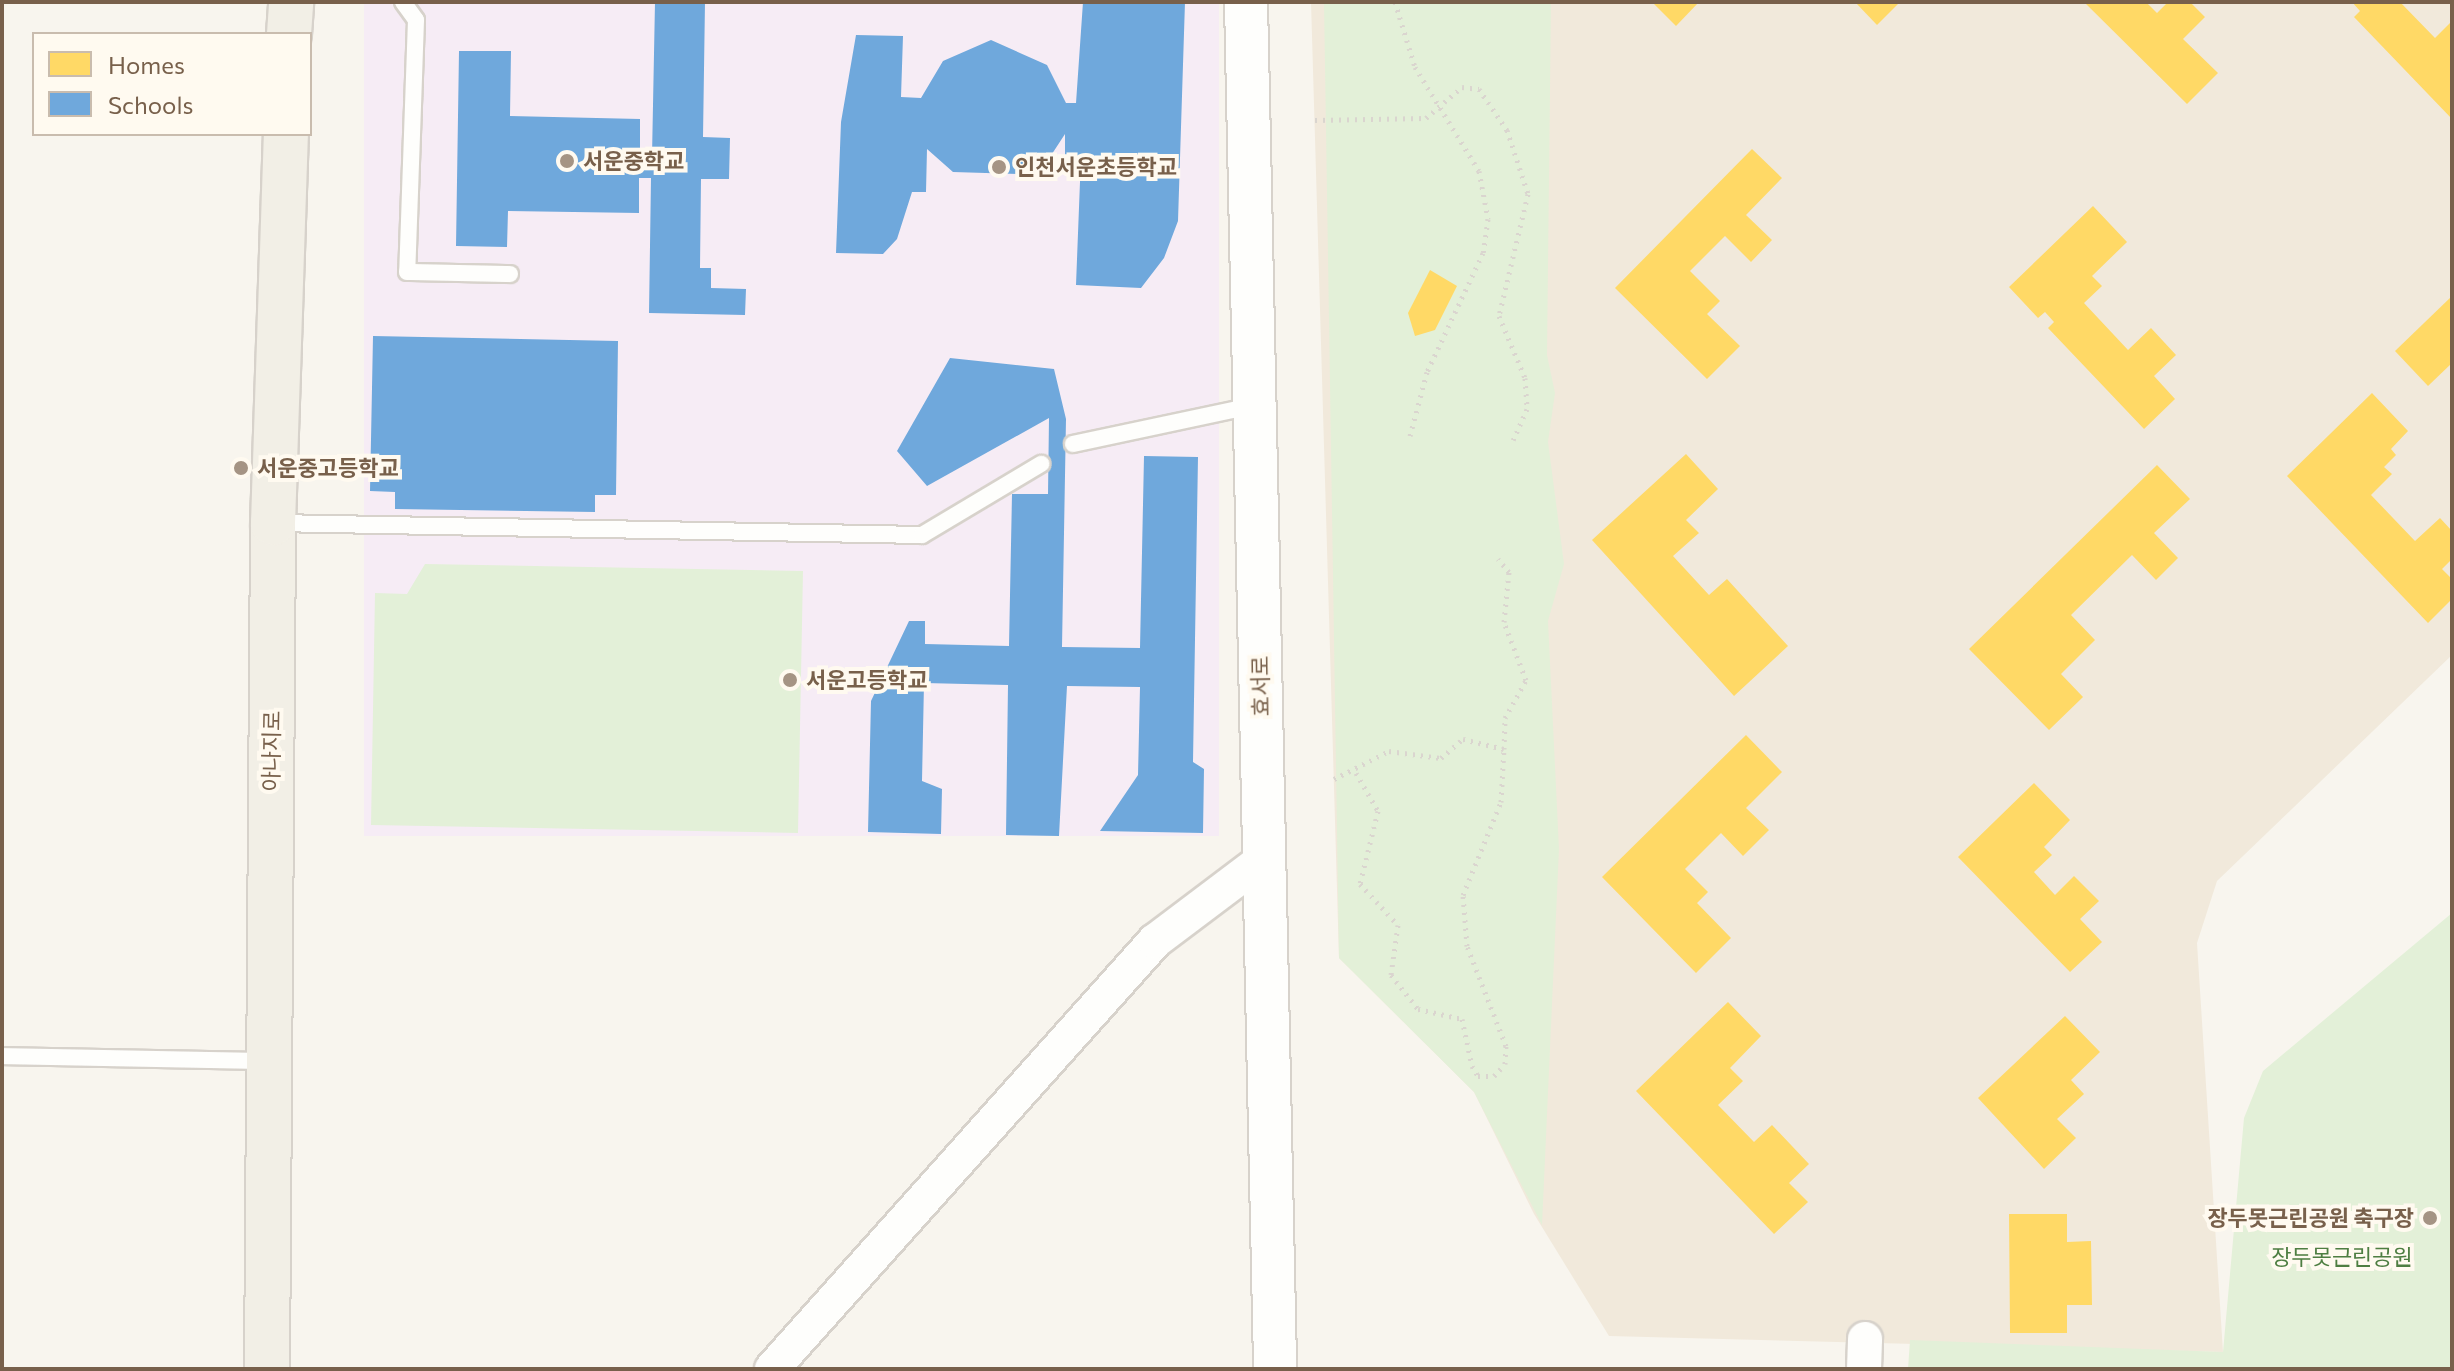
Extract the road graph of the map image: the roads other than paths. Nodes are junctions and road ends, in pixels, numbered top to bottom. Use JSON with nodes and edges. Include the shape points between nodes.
{"nodes":[{"id":1,"x":291,"y":2,"type":"edge"},
{"id":2,"x":403,"y":2,"type":"edge"},
{"id":3,"x":1246,"y":2,"type":"edge"},
{"id":4,"x":289,"y":32,"type":"edge"},
{"id":5,"x":286,"y":136,"type":"edge"},
{"id":6,"x":510,"y":274,"type":"dead end"},
{"id":7,"x":1255,"y":406,"type":"junction"},
{"id":8,"x":1073,"y":444,"type":"dead end"},
{"id":9,"x":1041,"y":464,"type":"dead end"},
{"id":10,"x":273,"y":523,"type":"junction"},
{"id":11,"x":1264,"y":859,"type":"junction"},
{"id":12,"x":2,"y":1056,"type":"edge"},
{"id":13,"x":268,"y":1061,"type":"junction"},
{"id":14,"x":267,"y":1369,"type":"edge"},
{"id":15,"x":772,"y":1369,"type":"edge"},
{"id":16,"x":1275,"y":1369,"type":"edge"}],
"edges":[{"from":1,"to":4,"type":"main road"},
{"from":2,"to":6,"type":"lane","via":[[416,20],[407,272]]},
{"from":3,"to":7,"type":"street","name":"효서로"},
{"from":5,"to":10,"type":"main road","name":"아나지로"},
{"from":7,"to":8,"type":"lane"},
{"from":7,"to":11,"type":"street","name":"효서로"},
{"from":9,"to":10,"type":"lane","via":[[922,535]]},
{"from":10,"to":13,"type":"main road","name":"아나지로"},
{"from":11,"to":15,"type":"street","via":[[1155,941]]},
{"from":11,"to":16,"type":"street","name":"효서로"},
{"from":12,"to":13,"type":"lane"},
{"from":13,"to":14,"type":"main road","name":"아나지로"}]}
